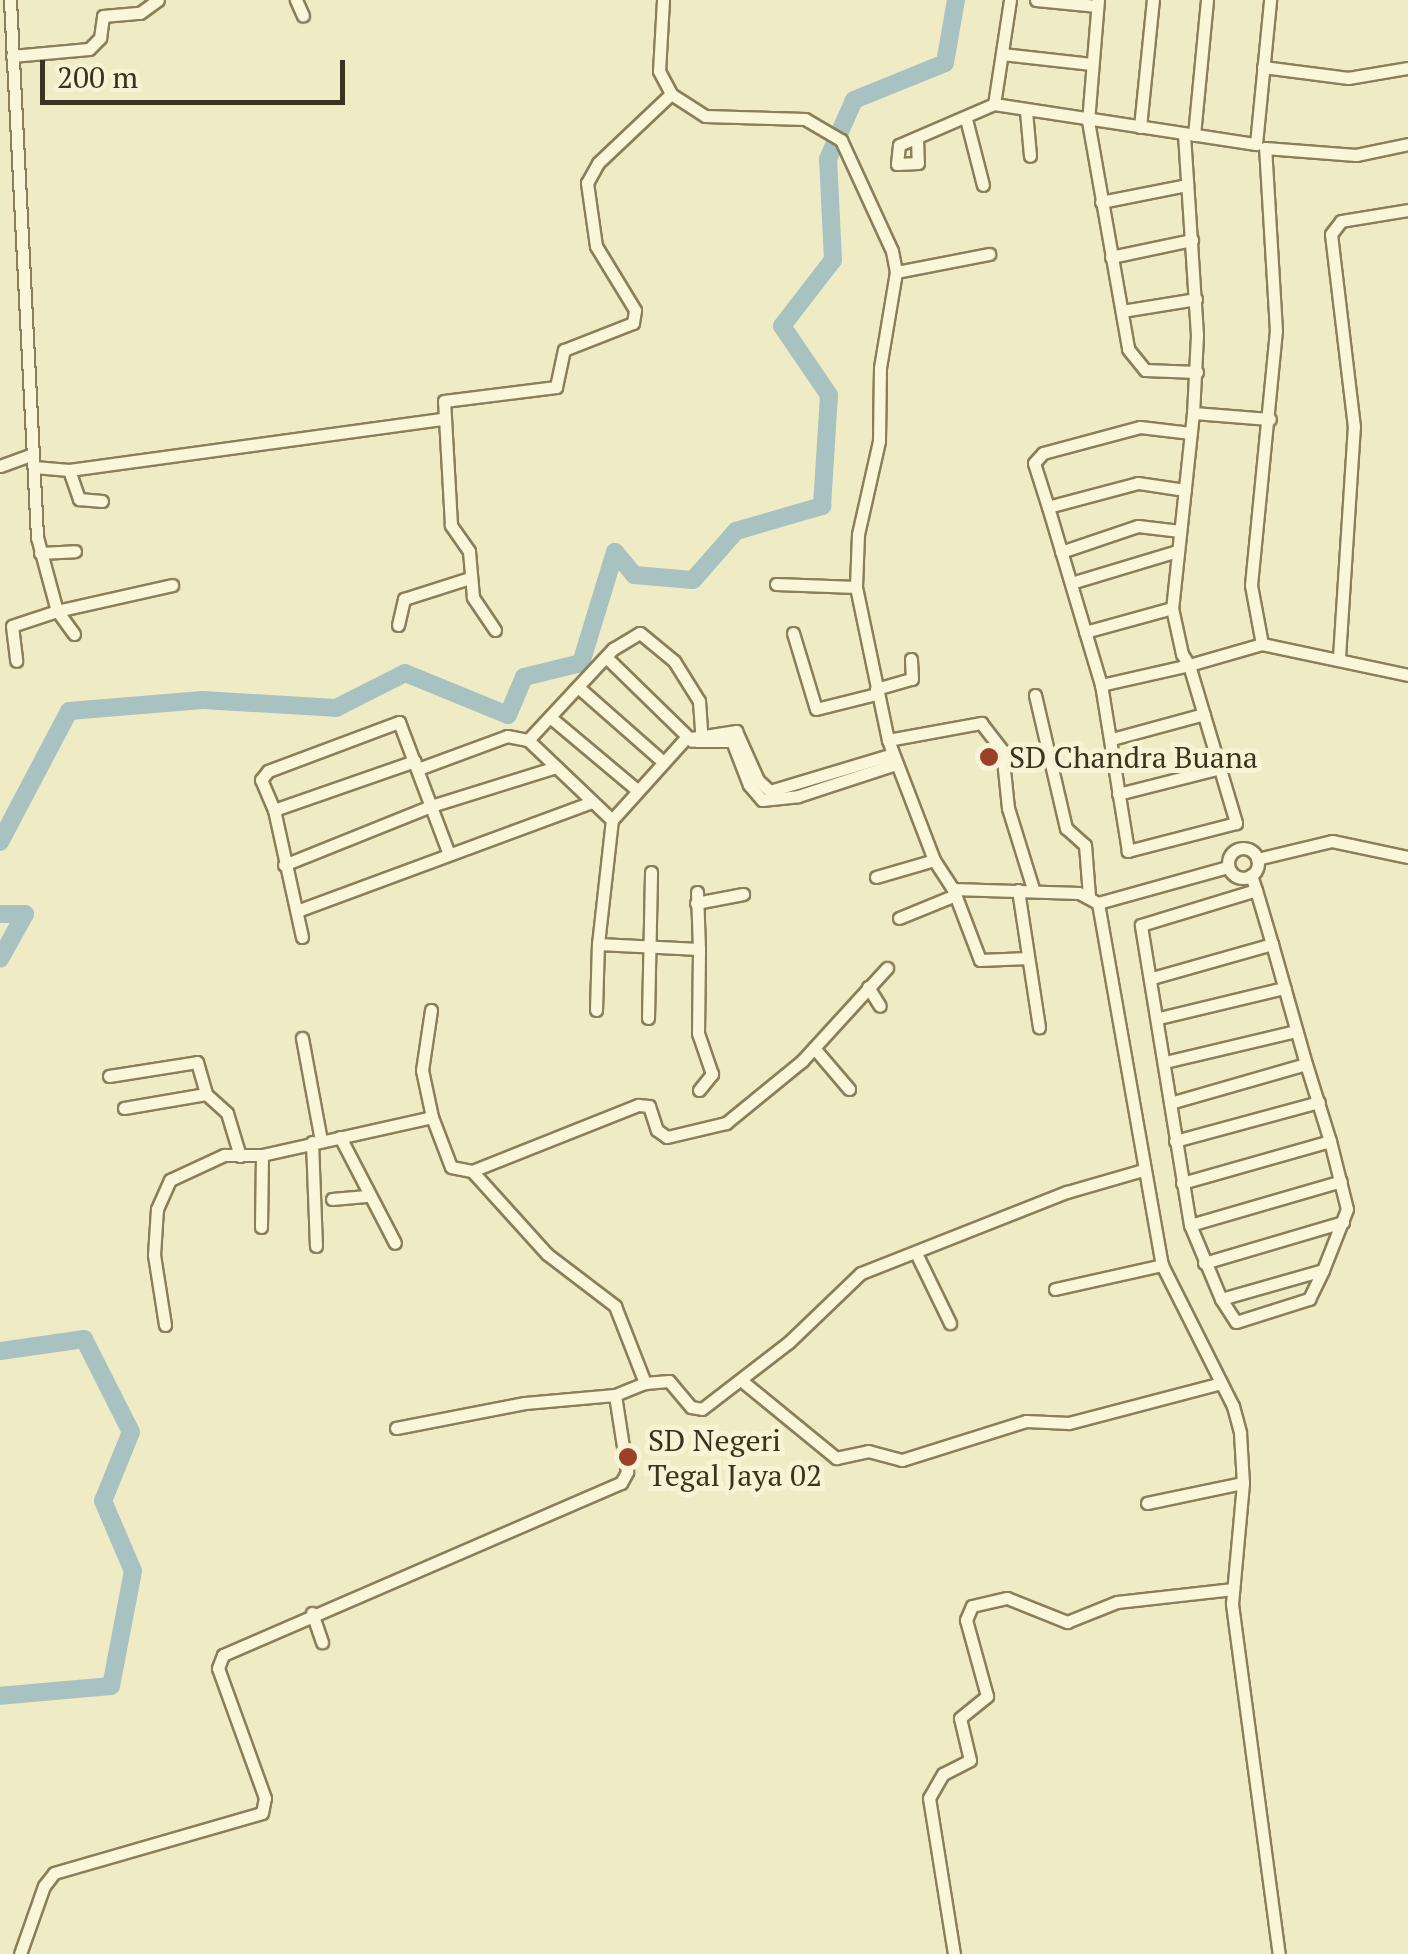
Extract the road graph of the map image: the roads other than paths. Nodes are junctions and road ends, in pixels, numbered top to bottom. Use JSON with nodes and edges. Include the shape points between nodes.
{"nodes":[{"id":1,"x":10,"y":0,"type":"edge"},
{"id":2,"x":158,"y":0,"type":"edge"},
{"id":3,"x":296,"y":0,"type":"edge"},
{"id":4,"x":662,"y":0,"type":"edge"},
{"id":5,"x":1010,"y":0,"type":"edge"},
{"id":6,"x":1036,"y":0,"type":"edge"},
{"id":7,"x":1153,"y":0,"type":"edge"},
{"id":8,"x":1208,"y":0,"type":"edge"},
{"id":9,"x":1270,"y":0,"type":"edge"},
{"id":10,"x":1098,"y":3,"type":"edge"},
{"id":11,"x":303,"y":16,"type":"dead end"},
{"id":12,"x":1002,"y":54,"type":"junction"},
{"id":13,"x":12,"y":56,"type":"junction"},
{"id":14,"x":1091,"y":64,"type":"junction"},
{"id":15,"x":1263,"y":67,"type":"junction"},
{"id":16,"x":1408,"y":68,"type":"edge"},
{"id":17,"x":671,"y":94,"type":"junction"},
{"id":18,"x":994,"y":104,"type":"junction"},
{"id":19,"x":1026,"y":111,"type":"junction"},
{"id":20,"x":966,"y":119,"type":"junction"},
{"id":21,"x":1088,"y":122,"type":"junction"},
{"id":22,"x":1140,"y":126,"type":"junction"},
{"id":23,"x":1189,"y":134,"type":"junction"},
{"id":24,"x":917,"y":139,"type":"dead end"},
{"id":25,"x":1408,"y":144,"type":"edge"},
{"id":26,"x":1260,"y":146,"type":"junction"},
{"id":27,"x":1030,"y":156,"type":"dead end"},
{"id":28,"x":983,"y":185,"type":"dead end"},
{"id":29,"x":1187,"y":186,"type":"junction"},
{"id":30,"x":1101,"y":202,"type":"junction"},
{"id":31,"x":1408,"y":210,"type":"edge"},
{"id":32,"x":1192,"y":240,"type":"junction"},
{"id":33,"x":989,"y":254,"type":"dead end"},
{"id":34,"x":1111,"y":257,"type":"junction"},
{"id":35,"x":896,"y":272,"type":"junction"},
{"id":36,"x":1196,"y":299,"type":"junction"},
{"id":37,"x":1122,"y":311,"type":"junction"},
{"id":38,"x":1197,"y":372,"type":"junction"},
{"id":39,"x":1193,"y":413,"type":"junction"},
{"id":40,"x":442,"y":418,"type":"junction"},
{"id":41,"x":1270,"y":419,"type":"junction"},
{"id":42,"x":1191,"y":433,"type":"junction"},
{"id":43,"x":33,"y":461,"type":"junction"},
{"id":44,"x":0,"y":466,"type":"edge"},
{"id":45,"x":69,"y":470,"type":"junction"},
{"id":46,"x":1185,"y":490,"type":"junction"},
{"id":47,"x":102,"y":501,"type":"dead end"},
{"id":48,"x":1048,"y":507,"type":"junction"},
{"id":49,"x":1180,"y":531,"type":"junction"},
{"id":50,"x":74,"y":550,"type":"dead end"},
{"id":51,"x":1177,"y":550,"type":"junction"},
{"id":52,"x":1061,"y":552,"type":"junction"},
{"id":53,"x":40,"y":553,"type":"junction"},
{"id":54,"x":470,"y":578,"type":"junction"},
{"id":55,"x":1071,"y":583,"type":"junction"},
{"id":56,"x":776,"y":584,"type":"dead end"},
{"id":57,"x":172,"y":585,"type":"dead end"},
{"id":58,"x":856,"y":587,"type":"junction"},
{"id":59,"x":1172,"y":608,"type":"junction"},
{"id":60,"x":57,"y":611,"type":"junction"},
{"id":61,"x":398,"y":625,"type":"dead end"},
{"id":62,"x":495,"y":630,"type":"dead end"},
{"id":63,"x":1085,"y":632,"type":"junction"},
{"id":64,"x":792,"y":633,"type":"dead end"},
{"id":65,"x":74,"y":634,"type":"dead end"},
{"id":66,"x":1262,"y":644,"type":"junction"},
{"id":67,"x":606,"y":656,"type":"junction"},
{"id":68,"x":1339,"y":658,"type":"junction"},
{"id":69,"x":911,"y":659,"type":"dead end"},
{"id":70,"x":16,"y":661,"type":"dead end"},
{"id":71,"x":1189,"y":665,"type":"junction"},
{"id":72,"x":1408,"y":675,"type":"edge"},
{"id":73,"x":1101,"y":686,"type":"junction"},
{"id":74,"x":578,"y":687,"type":"junction"},
{"id":75,"x":876,"y":691,"type":"junction"},
{"id":76,"x":1035,"y":696,"type":"dead end"},
{"id":77,"x":1204,"y":714,"type":"junction"},
{"id":78,"x":550,"y":717,"type":"junction"},
{"id":79,"x":697,"y":737,"type":"junction"},
{"id":80,"x":1112,"y":739,"type":"junction"},
{"id":81,"x":528,"y":740,"type":"junction"},
{"id":82,"x":888,"y":740,"type":"junction"},
{"id":83,"x":894,"y":759,"type":"junction"},
{"id":84,"x":661,"y":760,"type":"junction"},
{"id":85,"x":416,"y":765,"type":"junction"},
{"id":86,"x":556,"y":767,"type":"junction"},
{"id":87,"x":1221,"y":768,"type":"junction"},
{"id":88,"x":636,"y":790,"type":"junction"},
{"id":89,"x":1118,"y":794,"type":"junction"},
{"id":90,"x":592,"y":802,"type":"junction"},
{"id":91,"x":431,"y":806,"type":"junction"},
{"id":92,"x":274,"y":810,"type":"junction"},
{"id":93,"x":612,"y":820,"type":"junction"},
{"id":94,"x":1236,"y":822,"type":"junction"},
{"id":95,"x":1243,"y":848,"type":"junction"},
{"id":96,"x":448,"y":852,"type":"junction"},
{"id":97,"x":1408,"y":856,"type":"edge"},
{"id":98,"x":1257,"y":858,"type":"junction"},
{"id":99,"x":934,"y":860,"type":"junction"},
{"id":100,"x":284,"y":865,"type":"junction"},
{"id":101,"x":1228,"y":867,"type":"junction"},
{"id":102,"x":651,"y":872,"type":"dead end"},
{"id":103,"x":1251,"y":875,"type":"junction"},
{"id":104,"x":876,"y":877,"type":"dead end"},
{"id":105,"x":1033,"y":889,"type":"junction"},
{"id":106,"x":1018,"y":890,"type":"junction"},
{"id":107,"x":1256,"y":890,"type":"junction"},
{"id":108,"x":953,"y":893,"type":"junction"},
{"id":109,"x":743,"y":894,"type":"dead end"},
{"id":110,"x":1094,"y":900,"type":"junction"},
{"id":111,"x":296,"y":910,"type":"junction"},
{"id":112,"x":899,"y":918,"type":"dead end"},
{"id":113,"x":302,"y":937,"type":"dead end"},
{"id":114,"x":598,"y":944,"type":"junction"},
{"id":115,"x":1272,"y":944,"type":"junction"},
{"id":116,"x":647,"y":947,"type":"junction"},
{"id":117,"x":699,"y":948,"type":"junction"},
{"id":118,"x":1028,"y":958,"type":"junction"},
{"id":119,"x":887,"y":968,"type":"dead end"},
{"id":120,"x":1152,"y":978,"type":"junction"},
{"id":121,"x":868,"y":987,"type":"junction"},
{"id":122,"x":1284,"y":988,"type":"junction"},
{"id":123,"x":880,"y":1006,"type":"dead end"},
{"id":124,"x":432,"y":1010,"type":"dead end"},
{"id":125,"x":596,"y":1010,"type":"dead end"},
{"id":126,"x":648,"y":1018,"type":"dead end"},
{"id":127,"x":1159,"y":1018,"type":"junction"},
{"id":128,"x":1039,"y":1026,"type":"dead end"},
{"id":129,"x":1296,"y":1031,"type":"junction"},
{"id":130,"x":302,"y":1038,"type":"dead end"},
{"id":131,"x":814,"y":1048,"type":"junction"},
{"id":132,"x":1165,"y":1062,"type":"junction"},
{"id":133,"x":1306,"y":1064,"type":"junction"},
{"id":134,"x":109,"y":1076,"type":"dead end"},
{"id":135,"x":849,"y":1089,"type":"dead end"},
{"id":136,"x":698,"y":1090,"type":"dead end"},
{"id":137,"x":206,"y":1094,"type":"junction"},
{"id":138,"x":1319,"y":1102,"type":"junction"},
{"id":139,"x":1170,"y":1103,"type":"junction"},
{"id":140,"x":124,"y":1108,"type":"dead end"},
{"id":141,"x":432,"y":1117,"type":"junction"},
{"id":142,"x":340,"y":1137,"type":"junction"},
{"id":143,"x":1175,"y":1141,"type":"junction"},
{"id":144,"x":317,"y":1142,"type":"junction"},
{"id":145,"x":1330,"y":1142,"type":"junction"},
{"id":146,"x":262,"y":1154,"type":"junction"},
{"id":147,"x":240,"y":1156,"type":"junction"},
{"id":148,"x":1143,"y":1170,"type":"junction"},
{"id":149,"x":472,"y":1171,"type":"junction"},
{"id":150,"x":1342,"y":1180,"type":"junction"},
{"id":151,"x":1182,"y":1183,"type":"junction"},
{"id":152,"x":369,"y":1196,"type":"junction"},
{"id":153,"x":332,"y":1200,"type":"dead end"},
{"id":154,"x":1343,"y":1222,"type":"junction"},
{"id":155,"x":1190,"y":1226,"type":"junction"},
{"id":156,"x":261,"y":1227,"type":"dead end"},
{"id":157,"x":396,"y":1243,"type":"dead end"},
{"id":158,"x":316,"y":1246,"type":"dead end"},
{"id":159,"x":916,"y":1253,"type":"junction"},
{"id":160,"x":1204,"y":1263,"type":"junction"},
{"id":161,"x":1162,"y":1265,"type":"junction"},
{"id":162,"x":1323,"y":1270,"type":"junction"},
{"id":163,"x":1055,"y":1289,"type":"dead end"},
{"id":164,"x":1221,"y":1299,"type":"junction"},
{"id":165,"x":950,"y":1323,"type":"dead end"},
{"id":166,"x":164,"y":1325,"type":"dead end"},
{"id":167,"x":742,"y":1382,"type":"junction"},
{"id":168,"x":645,"y":1383,"type":"junction"},
{"id":169,"x":1222,"y":1383,"type":"junction"},
{"id":170,"x":615,"y":1395,"type":"junction"},
{"id":171,"x":396,"y":1428,"type":"dead end"},
{"id":172,"x":1243,"y":1483,"type":"junction"},
{"id":173,"x":1146,"y":1503,"type":"dead end"},
{"id":174,"x":1233,"y":1588,"type":"junction"},
{"id":175,"x":312,"y":1614,"type":"junction"},
{"id":176,"x":322,"y":1642,"type":"dead end"},
{"id":177,"x":20,"y":1954,"type":"edge"},
{"id":178,"x":954,"y":1954,"type":"edge"},
{"id":179,"x":1279,"y":1954,"type":"edge"}],
"edges":[{"from":1,"to":13,"type":"street"},
{"from":2,"to":13,"type":"street","via":[[140,13],[103,16],[100,38],[89,49]]},
{"from":3,"to":11,"type":"street"},
{"from":4,"to":17,"type":"street","via":[[659,70]]},
{"from":5,"to":12,"type":"street"},
{"from":6,"to":10,"type":"street"},
{"from":7,"to":22,"type":"street"},
{"from":8,"to":23,"type":"street"},
{"from":9,"to":15,"type":"street"},
{"from":10,"to":14,"type":"street"},
{"from":12,"to":14,"type":"street"},
{"from":12,"to":18,"type":"street"},
{"from":13,"to":43,"type":"street"},
{"from":14,"to":21,"type":"street"},
{"from":15,"to":16,"type":"street","via":[[1348,78]]},
{"from":15,"to":26,"type":"street"},
{"from":17,"to":35,"type":"street","via":[[714,118],[813,121],[841,140]]},
{"from":17,"to":40,"type":"street","via":[[598,163],[588,184],[596,246],[635,310],[633,324],[564,350],[556,388],[448,398]]},
{"from":18,"to":19,"type":"street"},
{"from":18,"to":20,"type":"street"},
{"from":19,"to":21,"type":"street"},
{"from":19,"to":27,"type":"street"},
{"from":20,"to":24,"type":"street"},
{"from":20,"to":28,"type":"street"},
{"from":21,"to":22,"type":"street"},
{"from":21,"to":30,"type":"street"},
{"from":22,"to":23,"type":"street"},
{"from":23,"to":26,"type":"street"},
{"from":23,"to":29,"type":"street"},
{"from":25,"to":26,"type":"street","via":[[1356,155]]},
{"from":26,"to":41,"type":"street","via":[[1276,331]]},
{"from":29,"to":30,"type":"street"},
{"from":29,"to":32,"type":"street"},
{"from":30,"to":34,"type":"street"},
{"from":31,"to":68,"type":"street","via":[[1341,221],[1332,234],[1354,428]]},
{"from":32,"to":34,"type":"street"},
{"from":32,"to":36,"type":"street"},
{"from":33,"to":35,"type":"street"},
{"from":34,"to":37,"type":"street"},
{"from":35,"to":58,"type":"street"},
{"from":36,"to":37,"type":"street"},
{"from":36,"to":38,"type":"street"},
{"from":37,"to":38,"type":"street","via":[[1139,367]]},
{"from":38,"to":39,"type":"street"},
{"from":39,"to":41,"type":"street"},
{"from":39,"to":42,"type":"street"},
{"from":40,"to":45,"type":"street"},
{"from":40,"to":54,"type":"street","via":[[449,518],[454,536],[469,551]]},
{"from":41,"to":66,"type":"street","via":[[1252,585]]},
{"from":42,"to":46,"type":"street"},
{"from":42,"to":48,"type":"street","via":[[1140,426],[1038,455],[1034,463]]},
{"from":43,"to":44,"type":"street"},
{"from":43,"to":45,"type":"street"},
{"from":43,"to":53,"type":"street"},
{"from":45,"to":47,"type":"street","via":[[79,499]]},
{"from":46,"to":48,"type":"street","via":[[1138,483]]},
{"from":46,"to":49,"type":"street"},
{"from":48,"to":52,"type":"street"},
{"from":49,"to":51,"type":"street"},
{"from":49,"to":52,"type":"street","via":[[1138,526]]},
{"from":50,"to":53,"type":"street"},
{"from":51,"to":55,"type":"street"},
{"from":51,"to":59,"type":"street"},
{"from":52,"to":55,"type":"street"},
{"from":53,"to":60,"type":"street"},
{"from":54,"to":61,"type":"street","via":[[404,599]]},
{"from":54,"to":62,"type":"street","via":[[473,597]]},
{"from":55,"to":63,"type":"street"},
{"from":56,"to":58,"type":"street"},
{"from":57,"to":60,"type":"street"},
{"from":58,"to":75,"type":"street"},
{"from":59,"to":63,"type":"street"},
{"from":59,"to":71,"type":"street"},
{"from":60,"to":65,"type":"street"},
{"from":60,"to":70,"type":"street","via":[[12,626]]},
{"from":63,"to":73,"type":"street"},
{"from":64,"to":75,"type":"street","via":[[816,708]]},
{"from":66,"to":68,"type":"street"},
{"from":66,"to":71,"type":"street"},
{"from":67,"to":74,"type":"street"},
{"from":67,"to":79,"type":"street"},
{"from":67,"to":79,"type":"street","via":[[631,634],[648,637],[693,686]]},
{"from":68,"to":72,"type":"street"},
{"from":69,"to":75,"type":"street","via":[[912,679]]},
{"from":71,"to":73,"type":"street"},
{"from":71,"to":77,"type":"street"},
{"from":73,"to":80,"type":"street"},
{"from":74,"to":78,"type":"street"},
{"from":74,"to":84,"type":"street"},
{"from":75,"to":82,"type":"street"},
{"from":76,"to":110,"type":"street","via":[[1066,828],[1085,845]]},
{"from":77,"to":80,"type":"street"},
{"from":77,"to":87,"type":"street"},
{"from":78,"to":81,"type":"street"},
{"from":78,"to":88,"type":"street"},
{"from":79,"to":83,"type":"street","via":[[735,744],[749,785],[762,800],[798,796]]},
{"from":79,"to":84,"type":"street","via":[[678,743]]},
{"from":80,"to":89,"type":"street"},
{"from":81,"to":85,"type":"street","via":[[507,736]]},
{"from":81,"to":86,"type":"street"},
{"from":82,"to":83,"type":"street"},
{"from":82,"to":105,"type":"street","via":[[981,723],[1002,750],[1008,808]]},
{"from":83,"to":99,"type":"street"},
{"from":84,"to":88,"type":"street"},
{"from":85,"to":91,"type":"street"},
{"from":85,"to":92,"type":"street"},
{"from":85,"to":92,"type":"street","via":[[404,726],[393,722],[263,774]]},
{"from":86,"to":90,"type":"street"},
{"from":86,"to":91,"type":"street"},
{"from":87,"to":89,"type":"street"},
{"from":87,"to":94,"type":"street"},
{"from":88,"to":93,"type":"street"},
{"from":89,"to":94,"type":"street","via":[[1130,853]]},
{"from":90,"to":93,"type":"street"},
{"from":90,"to":96,"type":"street"},
{"from":91,"to":96,"type":"street"},
{"from":91,"to":100,"type":"street"},
{"from":92,"to":100,"type":"street"},
{"from":93,"to":114,"type":"street"},
{"from":94,"to":95,"type":"street"},
{"from":95,"to":98,"type":"street"},
{"from":95,"to":101,"type":"street","via":[[1231,854]]},
{"from":96,"to":111,"type":"street"},
{"from":97,"to":98,"type":"street","via":[[1332,840]]},
{"from":98,"to":103,"type":"street"},
{"from":99,"to":104,"type":"street"},
{"from":99,"to":108,"type":"street"},
{"from":100,"to":111,"type":"street"},
{"from":101,"to":103,"type":"street","via":[[1238,877]]},
{"from":101,"to":110,"type":"street"},
{"from":102,"to":116,"type":"street"},
{"from":103,"to":107,"type":"street"},
{"from":105,"to":106,"type":"street"},
{"from":105,"to":110,"type":"street"},
{"from":106,"to":108,"type":"street"},
{"from":106,"to":118,"type":"street"},
{"from":107,"to":115,"type":"street"},
{"from":107,"to":120,"type":"street","via":[[1142,924]]},
{"from":108,"to":112,"type":"street"},
{"from":108,"to":118,"type":"street","via":[[980,960]]},
{"from":109,"to":117,"type":"street","via":[[696,898]]},
{"from":110,"to":148,"type":"street"},
{"from":111,"to":113,"type":"street"},
{"from":114,"to":116,"type":"street"},
{"from":114,"to":125,"type":"street"},
{"from":115,"to":120,"type":"street"},
{"from":115,"to":122,"type":"street"},
{"from":116,"to":117,"type":"street"},
{"from":116,"to":126,"type":"street"},
{"from":117,"to":136,"type":"street","via":[[698,1032],[712,1074]]},
{"from":118,"to":128,"type":"street"},
{"from":119,"to":121,"type":"street"},
{"from":120,"to":127,"type":"street"},
{"from":121,"to":123,"type":"street"},
{"from":121,"to":131,"type":"street"},
{"from":122,"to":127,"type":"street"},
{"from":122,"to":129,"type":"street"},
{"from":124,"to":141,"type":"street","via":[[422,1070]]},
{"from":127,"to":132,"type":"street"},
{"from":129,"to":132,"type":"street"},
{"from":129,"to":133,"type":"street"},
{"from":130,"to":144,"type":"street"},
{"from":131,"to":135,"type":"street"},
{"from":131,"to":149,"type":"street","via":[[712,1130],[660,1135],[648,1106],[638,1105]]},
{"from":132,"to":139,"type":"street"},
{"from":133,"to":138,"type":"street"},
{"from":133,"to":139,"type":"street"},
{"from":134,"to":137,"type":"street","via":[[196,1062]]},
{"from":137,"to":140,"type":"street"},
{"from":137,"to":147,"type":"street","via":[[227,1114]]},
{"from":138,"to":143,"type":"street"},
{"from":138,"to":145,"type":"street"},
{"from":139,"to":143,"type":"street"},
{"from":141,"to":142,"type":"street"},
{"from":141,"to":149,"type":"street","via":[[451,1167]]},
{"from":142,"to":144,"type":"street"},
{"from":142,"to":152,"type":"street"},
{"from":143,"to":151,"type":"street"},
{"from":144,"to":146,"type":"street"},
{"from":144,"to":158,"type":"street"},
{"from":145,"to":150,"type":"street"},
{"from":145,"to":151,"type":"street"},
{"from":146,"to":147,"type":"street"},
{"from":146,"to":156,"type":"street"},
{"from":147,"to":166,"type":"street","via":[[216,1158],[168,1182],[154,1254]]},
{"from":148,"to":159,"type":"street","via":[[1068,1192]]},
{"from":148,"to":161,"type":"street"},
{"from":149,"to":168,"type":"street","via":[[548,1254],[615,1306]]},
{"from":150,"to":154,"type":"street"},
{"from":150,"to":155,"type":"street"},
{"from":151,"to":155,"type":"street"},
{"from":152,"to":153,"type":"street"},
{"from":152,"to":157,"type":"street"},
{"from":154,"to":160,"type":"street"},
{"from":154,"to":162,"type":"street"},
{"from":155,"to":160,"type":"street"},
{"from":159,"to":165,"type":"street"},
{"from":159,"to":167,"type":"street","via":[[846,1283]]},
{"from":160,"to":164,"type":"street"},
{"from":161,"to":163,"type":"street"},
{"from":161,"to":169,"type":"street"},
{"from":162,"to":164,"type":"street"},
{"from":162,"to":164,"type":"street","via":[[1309,1299],[1236,1322]]},
{"from":167,"to":168,"type":"street","via":[[702,1409],[691,1407],[669,1382]]},
{"from":167,"to":169,"type":"street","via":[[836,1458],[868,1451],[902,1460],[1026,1421],[1070,1423]]},
{"from":168,"to":170,"type":"street"},
{"from":169,"to":172,"type":"street","via":[[1237,1420]]},
{"from":170,"to":171,"type":"street","via":[[525,1402]]},
{"from":170,"to":175,"type":"street","via":[[627,1472],[621,1483]]},
{"from":172,"to":173,"type":"street"},
{"from":172,"to":174,"type":"street"},
{"from":174,"to":178,"type":"street","via":[[1117,1602],[1067,1622],[1007,1598],[972,1606],[966,1620],[987,1696],[960,1718],[970,1760],[943,1774],[929,1798]]},
{"from":174,"to":179,"type":"street"},
{"from":175,"to":176,"type":"street"},
{"from":175,"to":177,"type":"street","via":[[232,1649],[218,1668],[265,1798],[259,1817],[54,1874]]}]}
